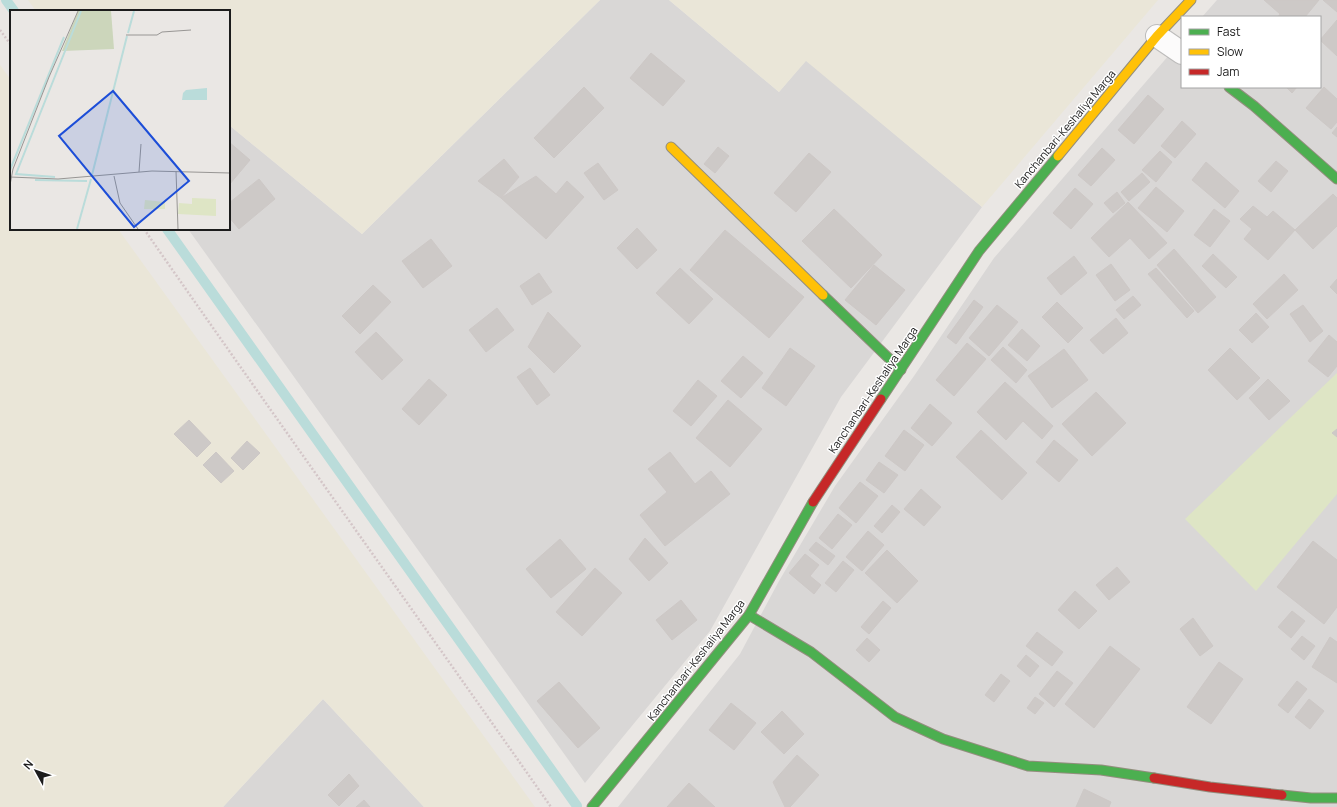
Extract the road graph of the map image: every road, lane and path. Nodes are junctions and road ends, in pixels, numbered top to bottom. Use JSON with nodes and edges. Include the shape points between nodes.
{"nodes":[{"id":1,"x":1191,"y":0,"type":"edge"},
{"id":2,"x":0,"y":30,"type":"edge"},
{"id":3,"x":1157,"y":36,"type":"junction"},
{"id":4,"x":10,"y":44,"type":"edge"},
{"id":5,"x":1181,"y":51,"type":"edge"},
{"id":6,"x":1230,"y":88,"type":"edge"},
{"id":7,"x":671,"y":147,"type":"dead end"},
{"id":8,"x":1337,"y":180,"type":"edge"},
{"id":9,"x":145,"y":230,"type":"edge"},
{"id":10,"x":901,"y":370,"type":"junction"},
{"id":11,"x":749,"y":615,"type":"junction"},
{"id":12,"x":1337,"y":798,"type":"edge"},
{"id":13,"x":550,"y":807,"type":"edge"},
{"id":14,"x":592,"y":807,"type":"edge"}],
"edges":[{"from":1,"to":3,"type":"street","name":"Kanchanbari-Keshaliya Marga"},
{"from":2,"to":4,"type":"path"},
{"from":3,"to":5,"type":"street"},
{"from":3,"to":10,"type":"street","name":"Kanchanbari-Keshaliya Marga","via":[[980,251]]},
{"from":6,"to":8,"type":"street"},
{"from":7,"to":10,"type":"street"},
{"from":9,"to":13,"type":"path"},
{"from":10,"to":11,"type":"street","name":"Kanchanbari-Keshaliya Marga","via":[[812,503]]},
{"from":11,"to":12,"type":"street","via":[[811,652],[895,717],[943,739],[1028,766],[1101,770],[1210,787],[1310,798]]},
{"from":11,"to":14,"type":"street","name":"Kanchanbari-Keshaliya Marga"}]}
